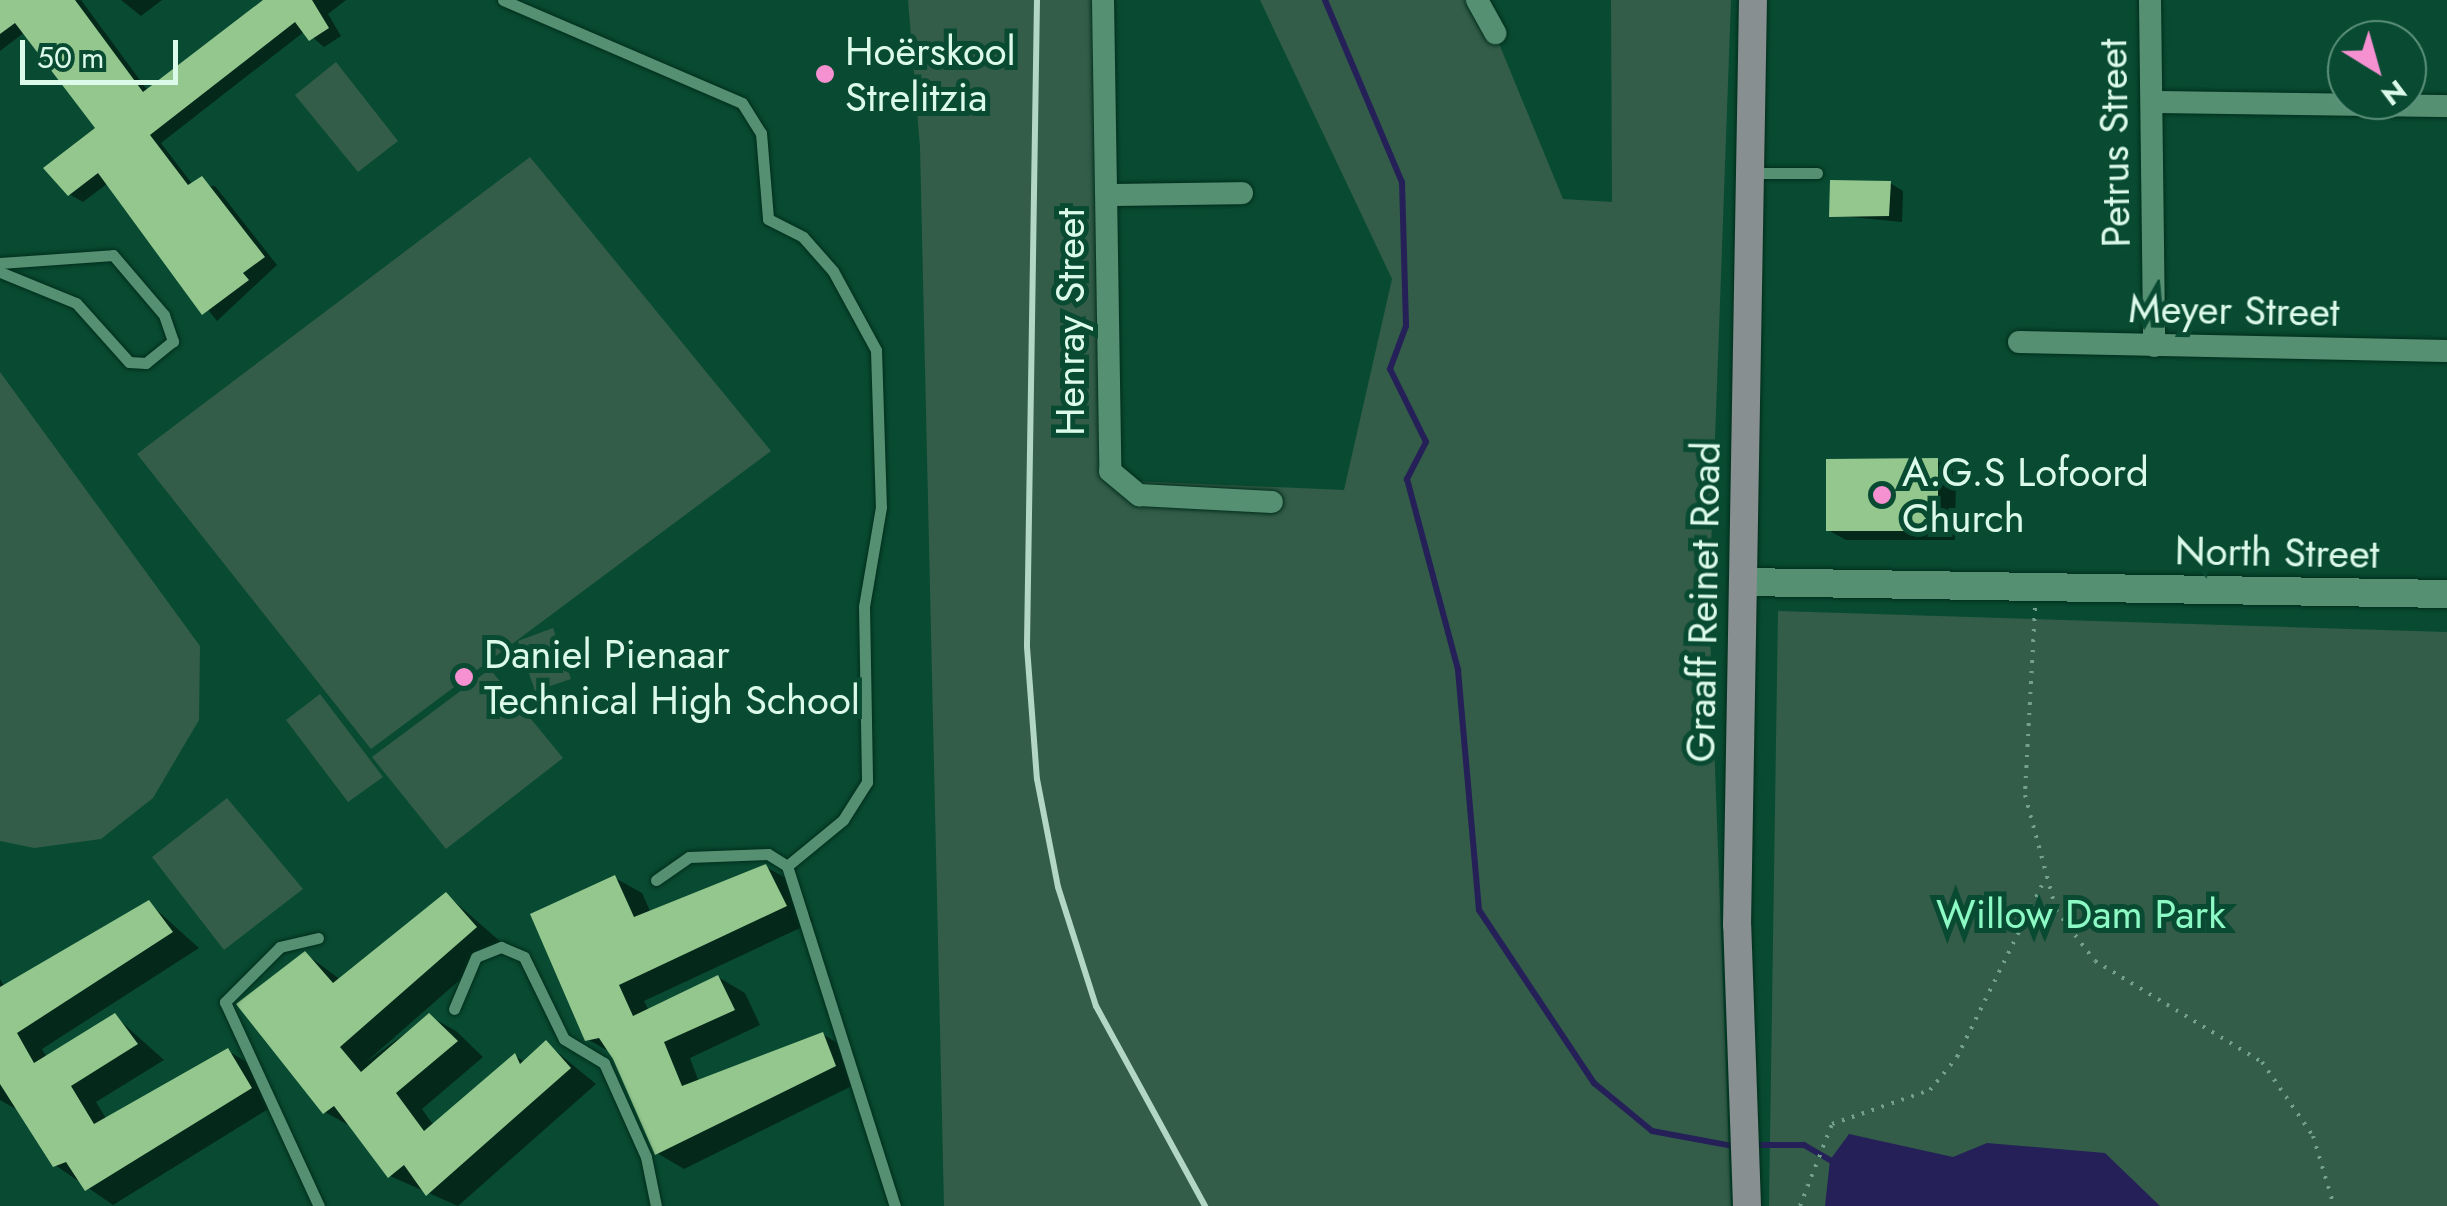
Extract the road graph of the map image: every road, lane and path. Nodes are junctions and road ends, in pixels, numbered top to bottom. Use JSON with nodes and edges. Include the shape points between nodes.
{"nodes":[{"id":1,"x":503,"y":0,"type":"edge"},
{"id":2,"x":1103,"y":0,"type":"edge"},
{"id":3,"x":1477,"y":0,"type":"edge"},
{"id":4,"x":1753,"y":0,"type":"edge"},
{"id":5,"x":2150,"y":0,"type":"edge"},
{"id":6,"x":1495,"y":33,"type":"dead end"},
{"id":7,"x":2152,"y":102,"type":"junction"},
{"id":8,"x":2447,"y":106,"type":"edge"},
{"id":9,"x":1750,"y":173,"type":"junction"},
{"id":10,"x":1816,"y":173,"type":"dead end"},
{"id":11,"x":1242,"y":193,"type":"dead end"},
{"id":12,"x":1106,"y":196,"type":"junction"},
{"id":13,"x":0,"y":263,"type":"edge"},
{"id":14,"x":0,"y":272,"type":"edge"},
{"id":15,"x":2019,"y":342,"type":"dead end"},
{"id":16,"x":2154,"y":346,"type":"junction"},
{"id":17,"x":2447,"y":352,"type":"edge"},
{"id":18,"x":1272,"y":502,"type":"dead end"},
{"id":19,"x":1745,"y":582,"type":"junction"},
{"id":20,"x":2035,"y":588,"type":"junction"},
{"id":21,"x":2447,"y":594,"type":"edge"},
{"id":22,"x":787,"y":866,"type":"junction"},
{"id":23,"x":2045,"y":878,"type":"junction"},
{"id":24,"x":656,"y":880,"type":"dead end"},
{"id":25,"x":318,"y":938,"type":"dead end"},
{"id":26,"x":454,"y":1009,"type":"dead end"},
{"id":27,"x":319,"y":1206,"type":"edge"},
{"id":28,"x":656,"y":1206,"type":"edge"},
{"id":29,"x":894,"y":1206,"type":"edge"},
{"id":30,"x":1747,"y":1206,"type":"edge"},
{"id":31,"x":1800,"y":1206,"type":"edge"},
{"id":32,"x":2334,"y":1206,"type":"edge"}],
"edges":[{"from":1,"to":22,"type":"lane","via":[[742,103],[761,133],[768,220],[803,237],[833,272],[876,350],[881,508],[864,606],[867,782],[842,820]]},
{"from":2,"to":12,"type":"street","name":"Henray Street"},
{"from":3,"to":6,"type":"street"},
{"from":4,"to":9,"type":"main road","name":"Graaff Reinet Road"},
{"from":5,"to":7,"type":"street","name":"Petrus Street"},
{"from":7,"to":8,"type":"street"},
{"from":7,"to":16,"type":"street","name":"Petrus Street"},
{"from":9,"to":10,"type":"lane"},
{"from":9,"to":19,"type":"main road","name":"Graaff Reinet Road"},
{"from":11,"to":12,"type":"street"},
{"from":12,"to":18,"type":"street","name":"Henray Street","via":[[1110,471],[1139,495]]},
{"from":13,"to":14,"type":"lane","via":[[113,255],[164,315],[173,342],[146,363],[130,362],[76,302]]},
{"from":15,"to":16,"type":"street","name":"Meyer Street"},
{"from":16,"to":17,"type":"street","name":"Meyer Street"},
{"from":19,"to":20,"type":"street","name":"North Street"},
{"from":19,"to":30,"type":"main road","name":"Graaff Reinet Road"},
{"from":20,"to":21,"type":"street","name":"North Street"},
{"from":20,"to":23,"type":"path","via":[[2025,795]]},
{"from":22,"to":24,"type":"lane","via":[[768,854],[689,857]]},
{"from":22,"to":29,"type":"lane"},
{"from":23,"to":31,"type":"path","via":[[1966,1040],[1930,1090],[1850,1113],[1830,1134]]},
{"from":23,"to":32,"type":"path","via":[[2056,910],[2095,962],[2262,1062],[2313,1136]]},
{"from":25,"to":27,"type":"lane","via":[[280,947],[225,1002]]},
{"from":26,"to":28,"type":"lane","via":[[476,956],[501,947],[524,957],[564,1039],[604,1063],[646,1157]]}]}
